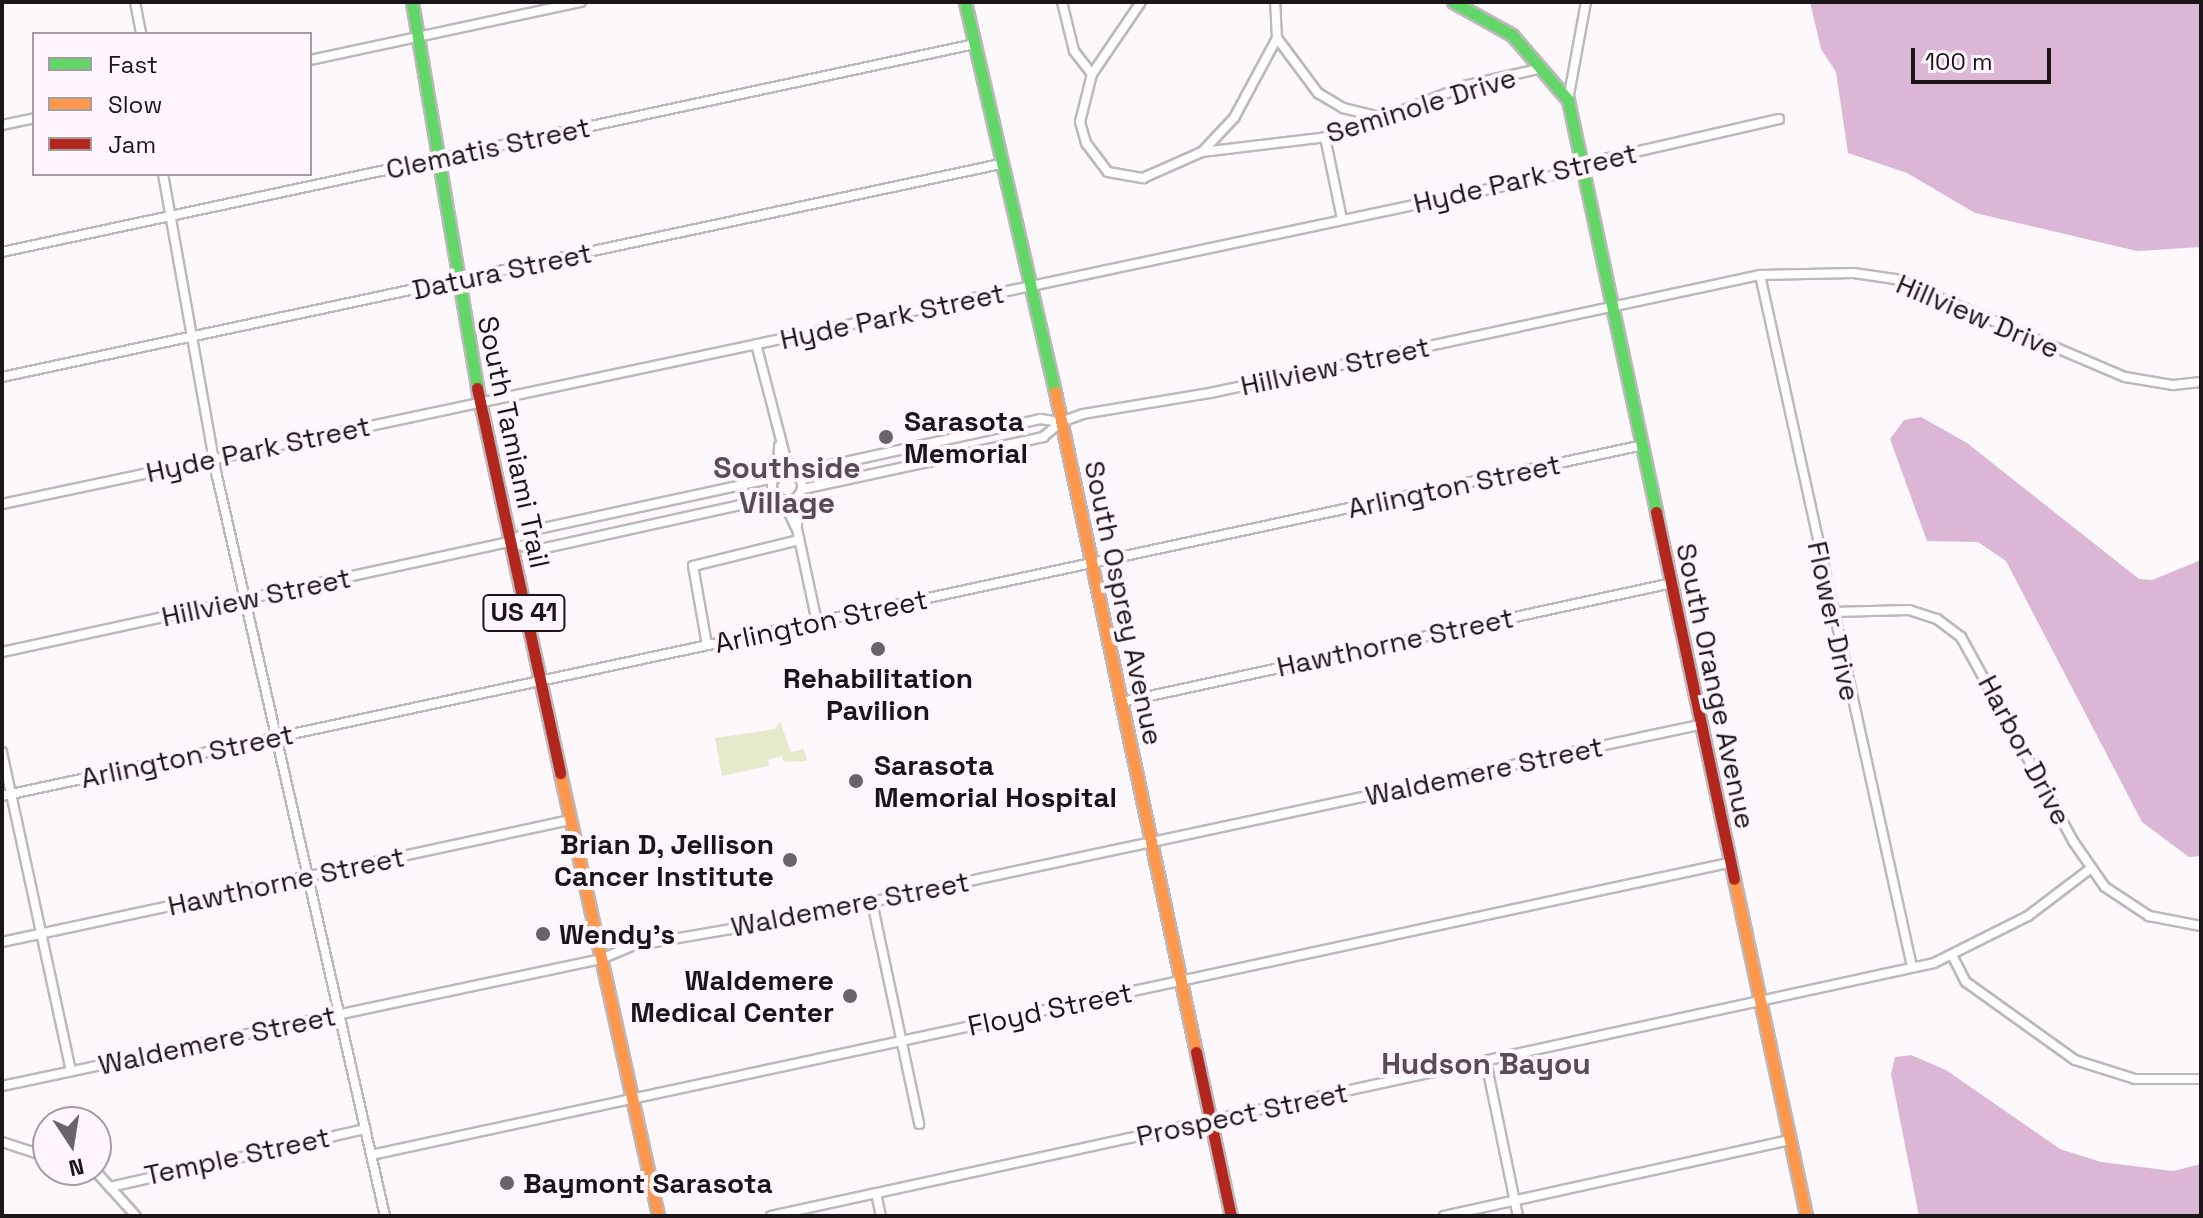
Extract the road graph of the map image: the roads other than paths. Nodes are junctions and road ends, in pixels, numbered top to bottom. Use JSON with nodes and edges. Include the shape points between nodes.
{"nodes":[{"id":1,"x":135,"y":2,"type":"edge"},
{"id":2,"x":412,"y":2,"type":"edge"},
{"id":3,"x":581,"y":2,"type":"edge"},
{"id":4,"x":965,"y":2,"type":"edge"},
{"id":5,"x":1062,"y":2,"type":"edge"},
{"id":6,"x":1141,"y":2,"type":"edge"},
{"id":7,"x":1275,"y":2,"type":"edge"},
{"id":8,"x":1453,"y":2,"type":"edge"},
{"id":9,"x":1586,"y":2,"type":"edge"},
{"id":10,"x":141,"y":32,"type":"edge"},
{"id":11,"x":418,"y":37,"type":"junction"},
{"id":12,"x":1277,"y":38,"type":"junction"},
{"id":13,"x":975,"y":44,"type":"junction"},
{"id":14,"x":312,"y":60,"type":"edge"},
{"id":15,"x":1543,"y":68,"type":"junction"},
{"id":16,"x":1092,"y":74,"type":"junction"},
{"id":17,"x":1568,"y":100,"type":"junction"},
{"id":18,"x":32,"y":118,"type":"edge"},
{"id":19,"x":1389,"y":119,"type":"junction"},
{"id":20,"x":1779,"y":119,"type":"dead end"},
{"id":21,"x":2,"y":125,"type":"edge"},
{"id":22,"x":1325,"y":137,"type":"junction"},
{"id":23,"x":1202,"y":152,"type":"junction"},
{"id":24,"x":438,"y":159,"type":"junction"},
{"id":25,"x":1001,"y":164,"type":"junction"},
{"id":26,"x":1579,"y":167,"type":"junction"},
{"id":27,"x":163,"y":176,"type":"edge"},
{"id":28,"x":170,"y":216,"type":"junction"},
{"id":29,"x":1342,"y":219,"type":"junction"},
{"id":30,"x":2,"y":252,"type":"edge"},
{"id":31,"x":1760,"y":275,"type":"junction"},
{"id":32,"x":457,"y":280,"type":"junction"},
{"id":33,"x":1032,"y":286,"type":"junction"},
{"id":34,"x":1610,"y":307,"type":"junction"},
{"id":35,"x":193,"y":336,"type":"junction"},
{"id":36,"x":756,"y":344,"type":"junction"},
{"id":37,"x":2,"y":377,"type":"edge"},
{"id":38,"x":2201,"y":382,"type":"edge"},
{"id":39,"x":478,"y":402,"type":"junction"},
{"id":40,"x":1061,"y":422,"type":"junction"},
{"id":41,"x":779,"y":446,"type":"junction"},
{"id":42,"x":1639,"y":446,"type":"junction"},
{"id":43,"x":214,"y":458,"type":"junction"},
{"id":44,"x":792,"y":472,"type":"junction"},
{"id":45,"x":776,"y":476,"type":"junction"},
{"id":46,"x":800,"y":493,"type":"junction"},
{"id":47,"x":780,"y":500,"type":"junction"},
{"id":48,"x":2,"y":504,"type":"edge"},
{"id":49,"x":797,"y":529,"type":"junction"},
{"id":50,"x":799,"y":540,"type":"junction"},
{"id":51,"x":509,"y":542,"type":"junction"},
{"id":52,"x":1091,"y":563,"type":"junction"},
{"id":53,"x":1668,"y":584,"type":"junction"},
{"id":54,"x":245,"y":599,"type":"junction"},
{"id":55,"x":1833,"y":612,"type":"junction"},
{"id":56,"x":817,"y":622,"type":"junction"},
{"id":57,"x":707,"y":645,"type":"junction"},
{"id":58,"x":2,"y":652,"type":"edge"},
{"id":59,"x":539,"y":681,"type":"junction"},
{"id":60,"x":1122,"y":702,"type":"junction"},
{"id":61,"x":1699,"y":725,"type":"junction"},
{"id":62,"x":274,"y":738,"type":"junction"},
{"id":63,"x":2,"y":752,"type":"edge"},
{"id":64,"x":6,"y":795,"type":"edge"},
{"id":65,"x":570,"y":820,"type":"junction"},
{"id":66,"x":1151,"y":841,"type":"junction"},
{"id":67,"x":1729,"y":863,"type":"junction"},
{"id":68,"x":2090,"y":869,"type":"junction"},
{"id":69,"x":304,"y":877,"type":"junction"},
{"id":70,"x":872,"y":902,"type":"junction"},
{"id":71,"x":2201,"y":926,"type":"edge"},
{"id":72,"x":41,"y":934,"type":"junction"},
{"id":73,"x":2,"y":942,"type":"edge"},
{"id":74,"x":1952,"y":955,"type":"junction"},
{"id":75,"x":601,"y":959,"type":"junction"},
{"id":76,"x":1912,"y":967,"type":"junction"},
{"id":77,"x":1180,"y":982,"type":"junction"},
{"id":78,"x":1759,"y":1000,"type":"junction"},
{"id":79,"x":338,"y":1015,"type":"junction"},
{"id":80,"x":902,"y":1041,"type":"junction"},
{"id":81,"x":1486,"y":1062,"type":"junction"},
{"id":82,"x":71,"y":1071,"type":"junction"},
{"id":83,"x":2201,"y":1079,"type":"edge"},
{"id":84,"x":2,"y":1086,"type":"edge"},
{"id":85,"x":632,"y":1100,"type":"junction"},
{"id":86,"x":1211,"y":1120,"type":"junction"},
{"id":87,"x":919,"y":1124,"type":"dead end"},
{"id":88,"x":365,"y":1129,"type":"junction"},
{"id":89,"x":1790,"y":1140,"type":"junction"},
{"id":90,"x":2,"y":1142,"type":"edge"},
{"id":91,"x":32,"y":1152,"type":"edge"},
{"id":92,"x":371,"y":1155,"type":"junction"},
{"id":93,"x":110,"y":1187,"type":"joint"},
{"id":94,"x":876,"y":1193,"type":"junction"},
{"id":95,"x":1515,"y":1201,"type":"junction"},
{"id":96,"x":136,"y":1216,"type":"edge"},
{"id":97,"x":385,"y":1216,"type":"edge"},
{"id":98,"x":658,"y":1216,"type":"edge"},
{"id":99,"x":771,"y":1216,"type":"edge"},
{"id":100,"x":881,"y":1216,"type":"edge"},
{"id":101,"x":1231,"y":1216,"type":"edge"},
{"id":102,"x":1444,"y":1216,"type":"edge"},
{"id":103,"x":1518,"y":1216,"type":"edge"},
{"id":104,"x":1806,"y":1216,"type":"edge"}],
"edges":[{"from":1,"to":10,"type":"street"},
{"from":2,"to":11,"type":"street","name":"South Tamiami Trail"},
{"from":3,"to":11,"type":"street"},
{"from":4,"to":13,"type":"street","name":"South Osprey Avenue"},
{"from":5,"to":16,"type":"street","via":[[1074,51]]},
{"from":6,"to":16,"type":"street"},
{"from":7,"to":12,"type":"street"},
{"from":8,"to":15,"type":"street","via":[[1500,26]]},
{"from":9,"to":17,"type":"street"},
{"from":11,"to":14,"type":"street"},
{"from":11,"to":24,"type":"street","name":"South Tamiami Trail"},
{"from":12,"to":19,"type":"street","via":[[1318,93],[1343,108]]},
{"from":12,"to":23,"type":"street","via":[[1244,105]]},
{"from":13,"to":24,"type":"street","name":"Clematis Street"},
{"from":13,"to":25,"type":"street","name":"South Osprey Avenue"},
{"from":15,"to":17,"type":"street"},
{"from":15,"to":19,"type":"street","name":"Seminole Drive","via":[[1468,85]]},
{"from":16,"to":23,"type":"street","via":[[1080,122],[1086,143],[1108,172],[1152,177]]},
{"from":17,"to":26,"type":"street","name":"South Orange Avenue"},
{"from":18,"to":21,"type":"street"},
{"from":19,"to":22,"type":"street","name":"Seminole Drive"},
{"from":20,"to":26,"type":"street","name":"Hyde Park Street"},
{"from":22,"to":23,"type":"street","name":"Seminole Drive"},
{"from":22,"to":29,"type":"street"},
{"from":24,"to":28,"type":"street","name":"Clematis Street"},
{"from":24,"to":32,"type":"street","name":"South Tamiami Trail"},
{"from":25,"to":32,"type":"street","name":"Datura Street"},
{"from":25,"to":33,"type":"street","name":"South Osprey Avenue"},
{"from":26,"to":29,"type":"street","name":"Hyde Park Street"},
{"from":26,"to":34,"type":"street","name":"South Orange Avenue"},
{"from":27,"to":28,"type":"street"},
{"from":28,"to":30,"type":"street","name":"Clematis Street"},
{"from":28,"to":35,"type":"street"},
{"from":29,"to":33,"type":"street","name":"Hyde Park Street"},
{"from":31,"to":34,"type":"street","name":"Hillview Drive"},
{"from":31,"to":38,"type":"street","name":"Hillview Drive","via":[[1854,273],[1895,279],[2125,377],[2173,385]]},
{"from":31,"to":55,"type":"street","name":"Flower Drive"},
{"from":32,"to":35,"type":"street","name":"Datura Street"},
{"from":32,"to":39,"type":"street","name":"South Tamiami Trail","number":"US 41"},
{"from":33,"to":36,"type":"street","name":"Hyde Park Street"},
{"from":33,"to":40,"type":"street","name":"South Osprey Avenue"},
{"from":34,"to":40,"type":"street","name":"Hillview Street"},
{"from":34,"to":42,"type":"street","name":"South Orange Avenue"},
{"from":35,"to":37,"type":"street","name":"Datura Street"},
{"from":35,"to":43,"type":"street"},
{"from":36,"to":39,"type":"street","name":"Hyde Park Street"},
{"from":36,"to":41,"type":"street"},
{"from":39,"to":43,"type":"street","name":"Hyde Park Street"},
{"from":39,"to":51,"type":"street","name":"South Tamiami Trail","number":"US 41"},
{"from":40,"to":44,"type":"street","name":"Hillview Street","via":[[1040,419]]},
{"from":40,"to":46,"type":"street","name":"Hillview Street","via":[[1043,437]]},
{"from":40,"to":52,"type":"street","name":"South Osprey Avenue"},
{"from":41,"to":44,"type":"street"},
{"from":41,"to":45,"type":"street"},
{"from":42,"to":52,"type":"street","name":"Arlington Street"},
{"from":42,"to":53,"type":"street","name":"South Orange Avenue"},
{"from":43,"to":48,"type":"street","name":"Hyde Park Street"},
{"from":43,"to":54,"type":"street"},
{"from":44,"to":45,"type":"street","name":"Hillview Street"},
{"from":44,"to":46,"type":"street"},
{"from":45,"to":47,"type":"street"},
{"from":45,"to":51,"type":"street","name":"Hillview Street","via":[[531,531]]},
{"from":46,"to":47,"type":"street","name":"Hillview Street"},
{"from":46,"to":49,"type":"street"},
{"from":47,"to":49,"type":"street"},
{"from":47,"to":51,"type":"street","name":"Hillview Street","via":[[536,550]]},
{"from":49,"to":50,"type":"street"},
{"from":50,"to":56,"type":"street"},
{"from":50,"to":57,"type":"street","via":[[696,563],[692,570]]},
{"from":51,"to":54,"type":"street","name":"Hillview Street"},
{"from":51,"to":59,"type":"street","name":"South Tamiami Trail","number":"US 41"},
{"from":52,"to":56,"type":"street","name":"Arlington Street"},
{"from":52,"to":60,"type":"street","name":"South Osprey Avenue"},
{"from":53,"to":60,"type":"street","name":"Hawthorne Street"},
{"from":53,"to":61,"type":"street","name":"South Orange Avenue"},
{"from":54,"to":58,"type":"street","name":"Hillview Street"},
{"from":54,"to":62,"type":"street"},
{"from":55,"to":68,"type":"street","name":"Harbor Drive","via":[[1909,610],[1937,619],[1961,637]]},
{"from":55,"to":76,"type":"street","name":"Flower Drive"},
{"from":56,"to":57,"type":"street","name":"Arlington Street"},
{"from":57,"to":59,"type":"street","name":"Arlington Street"},
{"from":59,"to":62,"type":"street","name":"Arlington Street"},
{"from":59,"to":65,"type":"street","name":"South Tamiami Trail","number":"US 41"},
{"from":60,"to":66,"type":"street","name":"South Osprey Avenue"},
{"from":61,"to":66,"type":"street","name":"Waldemere Street"},
{"from":61,"to":67,"type":"street","name":"South Orange Avenue"},
{"from":62,"to":64,"type":"street","name":"Arlington Street"},
{"from":62,"to":69,"type":"street"},
{"from":63,"to":64,"type":"street"},
{"from":64,"to":72,"type":"street"},
{"from":65,"to":69,"type":"street","name":"Hawthorne Street"},
{"from":65,"to":75,"type":"street","name":"South Tamiami Trail","number":"US 41"},
{"from":66,"to":70,"type":"street","name":"Waldemere Street"},
{"from":66,"to":77,"type":"street","name":"South Osprey Avenue"},
{"from":67,"to":77,"type":"street","name":"Floyd Street"},
{"from":67,"to":78,"type":"street","name":"South Orange Avenue"},
{"from":68,"to":71,"type":"street","name":"Harbor Drive","via":[[2135,910]]},
{"from":68,"to":74,"type":"street","via":[[2028,916]]},
{"from":69,"to":72,"type":"street","name":"Hawthorne Street"},
{"from":69,"to":79,"type":"street"},
{"from":70,"to":75,"type":"street","name":"Waldemere Street","via":[[674,937]]},
{"from":70,"to":80,"type":"street"},
{"from":72,"to":73,"type":"street","name":"Hawthorne Street"},
{"from":72,"to":82,"type":"street"},
{"from":74,"to":76,"type":"street"},
{"from":74,"to":83,"type":"street","via":[[1966,982],[2075,1060],[2135,1079]]},
{"from":75,"to":79,"type":"street","name":"Waldemere Street"},
{"from":75,"to":85,"type":"street","name":"South Tamiami Trail","number":"US 41"},
{"from":76,"to":78,"type":"street"},
{"from":77,"to":80,"type":"street","name":"Floyd Street"},
{"from":77,"to":86,"type":"street","name":"South Osprey Avenue"},
{"from":78,"to":81,"type":"street","name":"Prospect Street"},
{"from":78,"to":89,"type":"street","name":"South Orange Avenue"},
{"from":79,"to":82,"type":"street","name":"Waldemere Street"},
{"from":79,"to":88,"type":"street"},
{"from":80,"to":85,"type":"street","name":"Floyd Street"},
{"from":80,"to":87,"type":"street"},
{"from":81,"to":86,"type":"street","name":"Prospect Street"},
{"from":81,"to":95,"type":"street"},
{"from":82,"to":84,"type":"street","name":"Waldemere Street"},
{"from":85,"to":92,"type":"street","name":"Floyd Street"},
{"from":85,"to":98,"type":"street","name":"South Tamiami Trail","number":"US 41"},
{"from":86,"to":94,"type":"street","name":"Prospect Street"},
{"from":86,"to":101,"type":"street","name":"South Osprey Avenue"},
{"from":88,"to":92,"type":"street"},
{"from":88,"to":93,"type":"street","name":"Temple Street"},
{"from":89,"to":95,"type":"street"},
{"from":89,"to":104,"type":"street","name":"South Orange Avenue"},
{"from":90,"to":91,"type":"street"},
{"from":92,"to":97,"type":"street"},
{"from":93,"to":96,"type":"street"},
{"from":94,"to":99,"type":"street","name":"Prospect Street"},
{"from":94,"to":100,"type":"street"},
{"from":95,"to":102,"type":"street"},
{"from":95,"to":103,"type":"street"}]}
